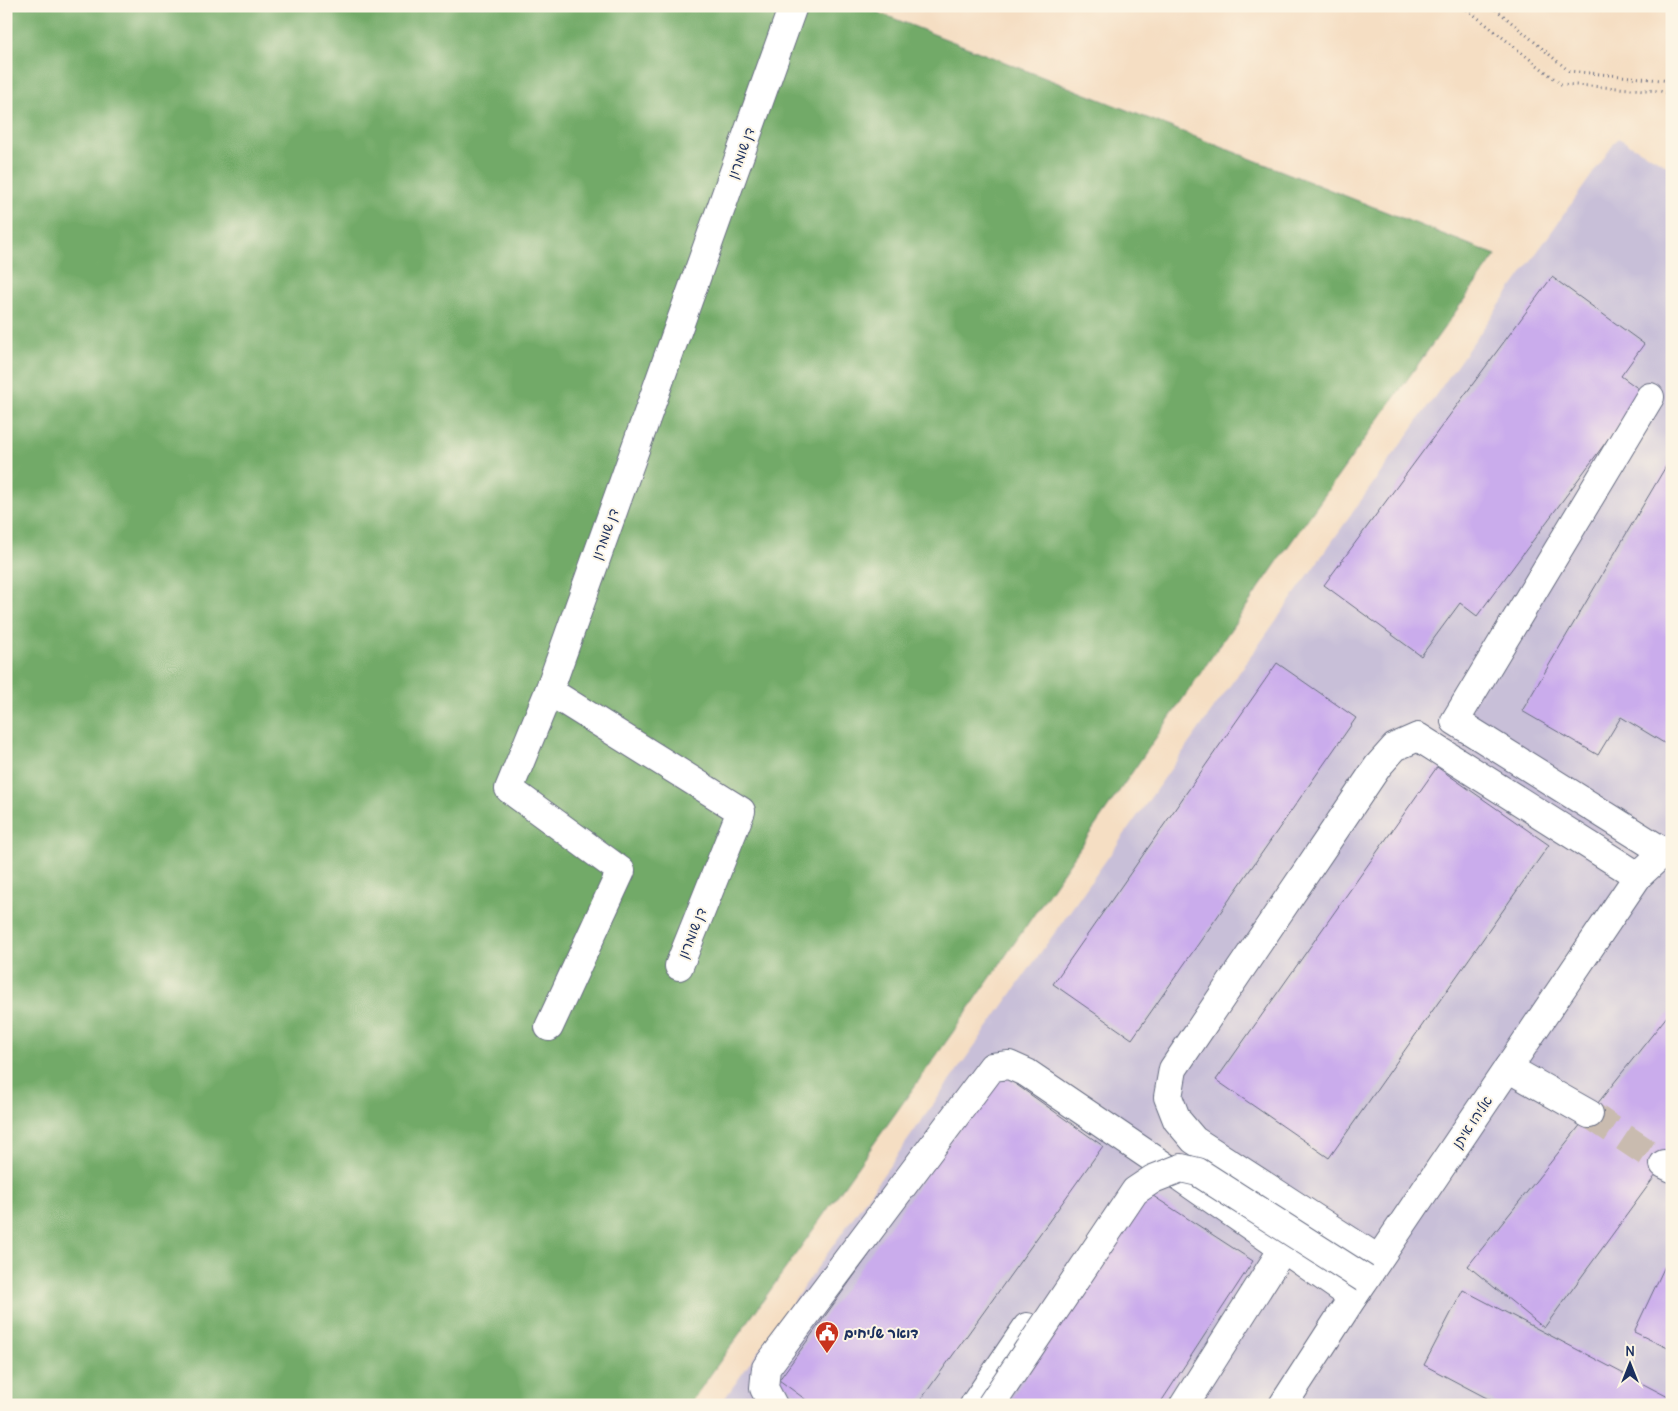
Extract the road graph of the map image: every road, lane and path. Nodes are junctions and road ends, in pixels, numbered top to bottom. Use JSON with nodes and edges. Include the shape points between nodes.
{"nodes":[{"id":1,"x":793,"y":6,"type":"edge"},
{"id":2,"x":1463,"y":6,"type":"edge"},
{"id":3,"x":1492,"y":6,"type":"edge"},
{"id":4,"x":1672,"y":81,"type":"edge"},
{"id":5,"x":1672,"y":94,"type":"edge"},
{"id":6,"x":1650,"y":398,"type":"dead end"},
{"id":7,"x":549,"y":691,"type":"junction"},
{"id":8,"x":1668,"y":851,"type":"edge"},
{"id":9,"x":1638,"y":876,"type":"junction"},
{"id":10,"x":679,"y":966,"type":"dead end"},
{"id":11,"x":549,"y":1027,"type":"dead end"},
{"id":12,"x":1508,"y":1068,"type":"junction"},
{"id":13,"x":1589,"y":1114,"type":"tunnel mouth"},
{"id":14,"x":1173,"y":1172,"type":"junction"},
{"id":15,"x":1283,"y":1249,"type":"junction"},
{"id":16,"x":1365,"y":1279,"type":"junction"},
{"id":17,"x":773,"y":1405,"type":"edge"},
{"id":18,"x":974,"y":1405,"type":"edge"},
{"id":19,"x":991,"y":1405,"type":"edge"},
{"id":20,"x":1184,"y":1405,"type":"edge"},
{"id":21,"x":1283,"y":1405,"type":"edge"}],
"edges":[{"from":1,"to":7,"type":"street","name":"דן שומרון"},
{"from":2,"to":5,"type":"path","via":[[1561,84]]},
{"from":3,"to":4,"type":"path","via":[[1569,71]]},
{"from":6,"to":8,"type":"street","via":[[1455,721]]},
{"from":7,"to":10,"type":"street","name":"דן שומרון","via":[[741,811]]},
{"from":7,"to":11,"type":"street","via":[[509,789],[621,871]]},
{"from":8,"to":9,"type":"street","name":"אליהו איתן"},
{"from":9,"to":12,"type":"street","name":"אליהו איתן"},
{"from":9,"to":16,"type":"street","via":[[1418,737],[1395,746],[1356,798],[1173,1069],[1168,1097],[1177,1120],[1194,1140]]},
{"from":12,"to":13,"type":"street"},
{"from":12,"to":16,"type":"street","name":"אליהו איתן"},
{"from":14,"to":15,"type":"street"},
{"from":14,"to":17,"type":"street","via":[[1027,1073],[1009,1064],[992,1067],[766,1368],[764,1388]]},
{"from":14,"to":18,"type":"street","via":[[1151,1172],[1125,1182]]},
{"from":15,"to":16,"type":"street"},
{"from":15,"to":20,"type":"street"},
{"from":16,"to":19,"type":"street","bridge":true,"via":[[1198,1172],[1181,1168],[1153,1179],[1135,1191]]},
{"from":16,"to":21,"type":"street","name":"אליהו איתן"}]}
